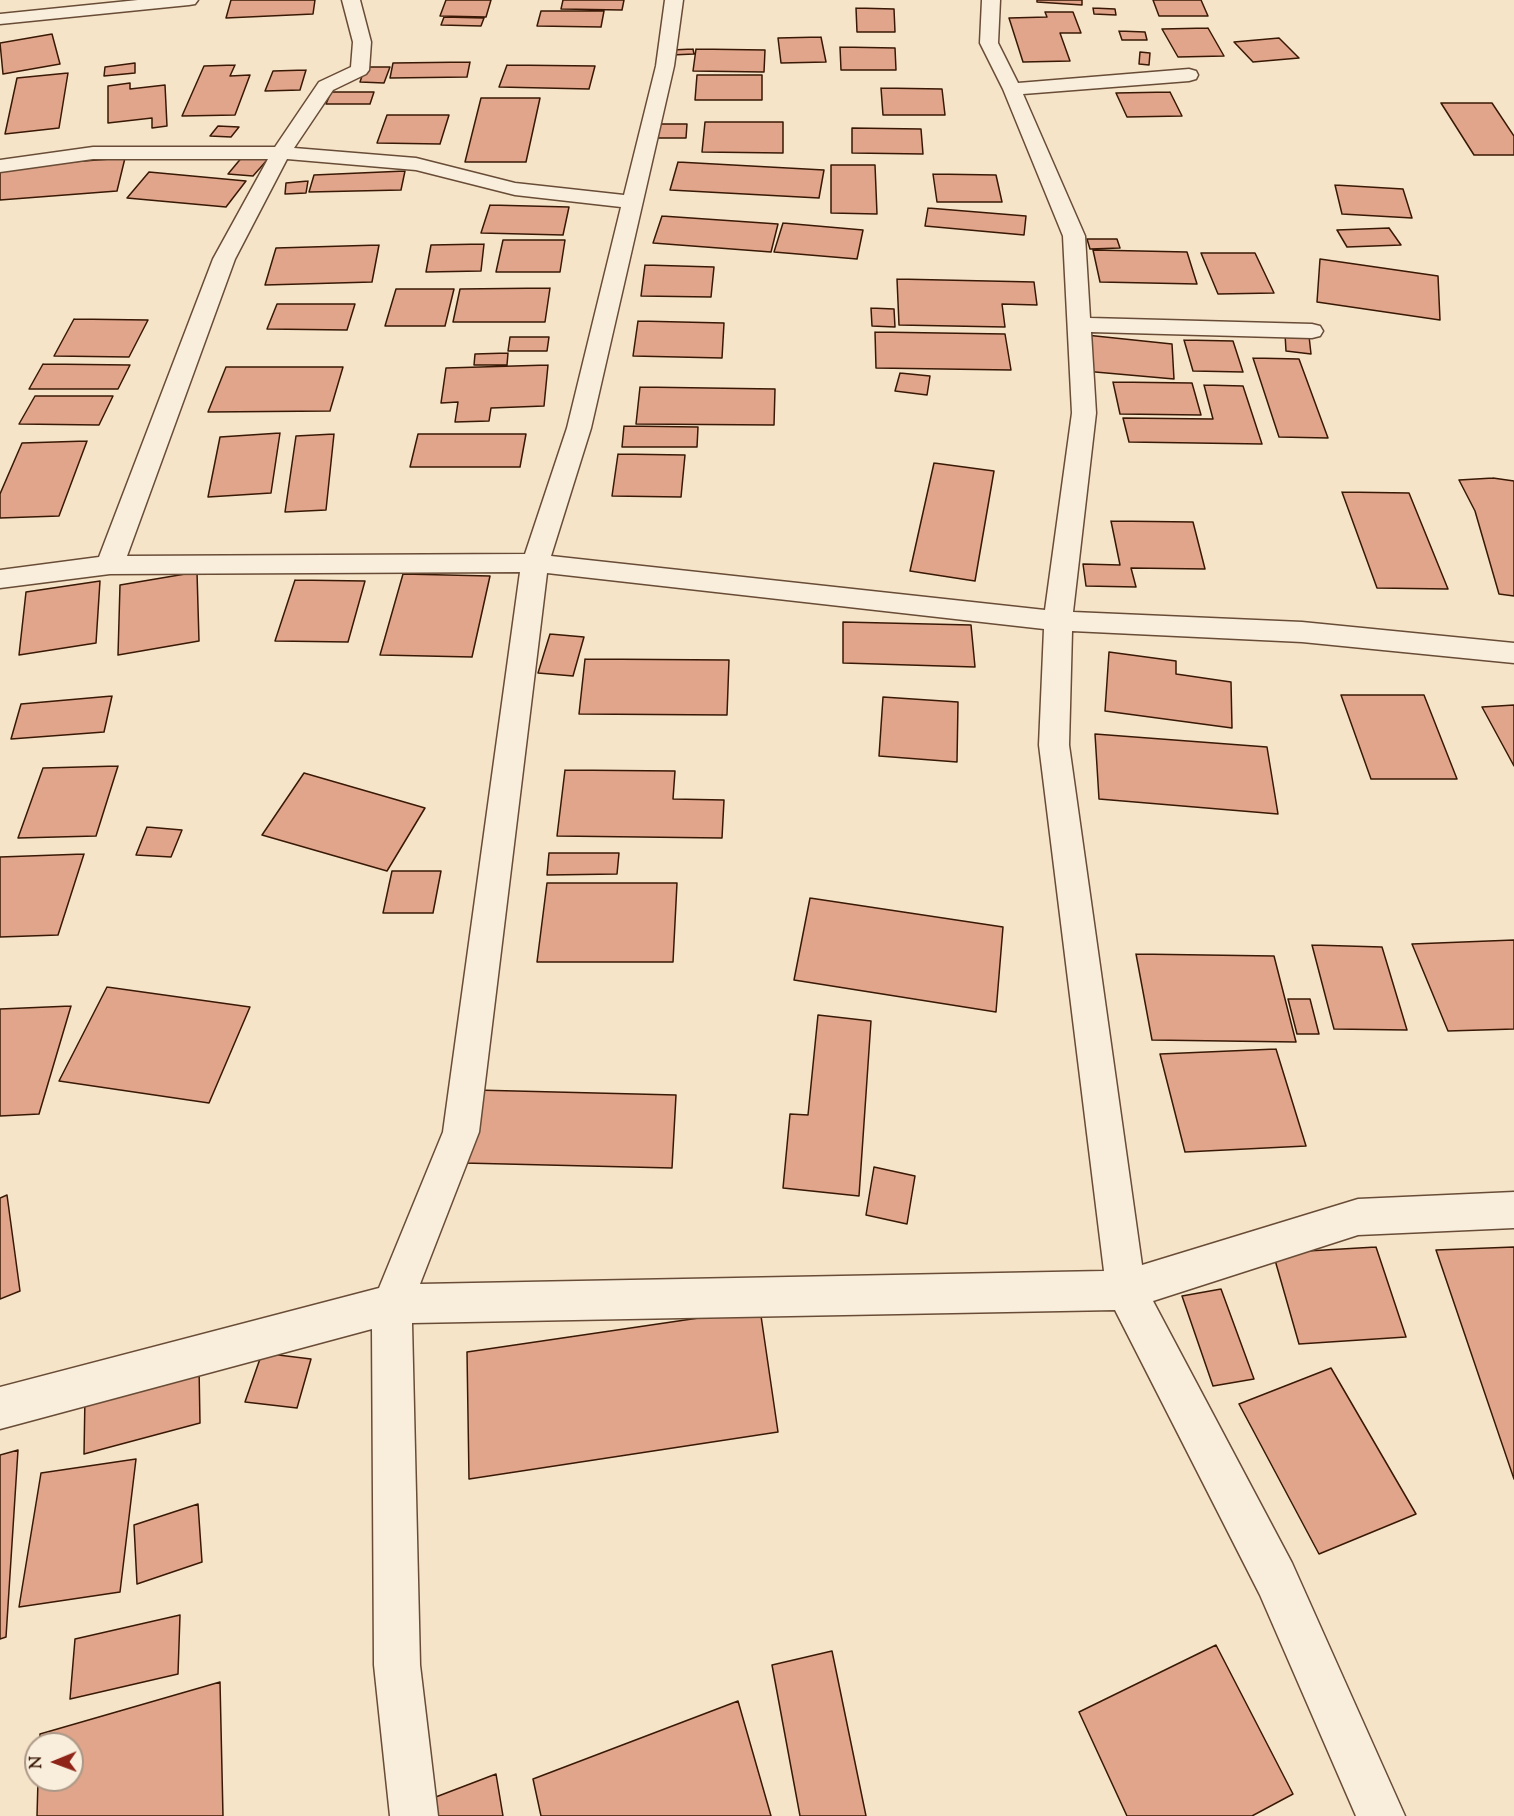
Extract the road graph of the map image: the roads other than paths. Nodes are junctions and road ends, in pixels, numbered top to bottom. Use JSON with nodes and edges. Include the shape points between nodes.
{"nodes":[{"id":1,"x":189,"y":0,"type":"edge"},
{"id":2,"x":351,"y":0,"type":"edge"},
{"id":3,"x":674,"y":0,"type":"edge"},
{"id":4,"x":990,"y":0,"type":"edge"},
{"id":5,"x":32,"y":7,"type":"edge"},
{"id":6,"x":0,"y":19,"type":"edge"},
{"id":7,"x":1189,"y":75,"type":"dead end"},
{"id":8,"x":1012,"y":89,"type":"junction"},
{"id":9,"x":281,"y":153,"type":"junction"},
{"id":10,"x":0,"y":166,"type":"edge"},
{"id":11,"x":633,"y":202,"type":"junction"},
{"id":12,"x":1080,"y":325,"type":"junction"},
{"id":13,"x":1312,"y":331,"type":"dead end"},
{"id":14,"x":535,"y":563,"type":"junction"},
{"id":15,"x":110,"y":565,"type":"junction"},
{"id":16,"x":0,"y":579,"type":"edge"},
{"id":17,"x":1058,"y":621,"type":"junction"},
{"id":18,"x":1514,"y":653,"type":"edge"},
{"id":19,"x":1514,"y":1210,"type":"edge"},
{"id":20,"x":1126,"y":1290,"type":"junction"},
{"id":21,"x":392,"y":1304,"type":"junction"},
{"id":22,"x":0,"y":1408,"type":"edge"},
{"id":23,"x":414,"y":1816,"type":"edge"},
{"id":24,"x":1381,"y":1816,"type":"edge"}],
"edges":[{"from":1,"to":5,"type":"street"},
{"from":2,"to":9,"type":"street","via":[[362,42],[360,70],[326,86]]},
{"from":3,"to":11,"type":"street","via":[[666,66]]},
{"from":4,"to":8,"type":"street","via":[[989,43]]},
{"from":5,"to":6,"type":"street"},
{"from":7,"to":8,"type":"street"},
{"from":8,"to":12,"type":"street","via":[[1074,236]]},
{"from":9,"to":10,"type":"street","via":[[93,153]]},
{"from":9,"to":11,"type":"street","via":[[416,164],[515,189]]},
{"from":9,"to":15,"type":"street","via":[[224,259]]},
{"from":11,"to":14,"type":"street","via":[[579,428]]},
{"from":12,"to":13,"type":"street"},
{"from":12,"to":17,"type":"street","via":[[1084,413]]},
{"from":14,"to":15,"type":"street"},
{"from":14,"to":17,"type":"street"},
{"from":14,"to":21,"type":"street","via":[[461,1132]]},
{"from":15,"to":16,"type":"street"},
{"from":17,"to":18,"type":"street","via":[[1302,632]]},
{"from":17,"to":20,"type":"street","via":[[1054,746]]},
{"from":19,"to":20,"type":"street","via":[[1358,1217]]},
{"from":20,"to":21,"type":"street"},
{"from":20,"to":24,"type":"street","via":[[1276,1579]]},
{"from":21,"to":22,"type":"street"},
{"from":21,"to":23,"type":"street","via":[[397,1665]]}]}
